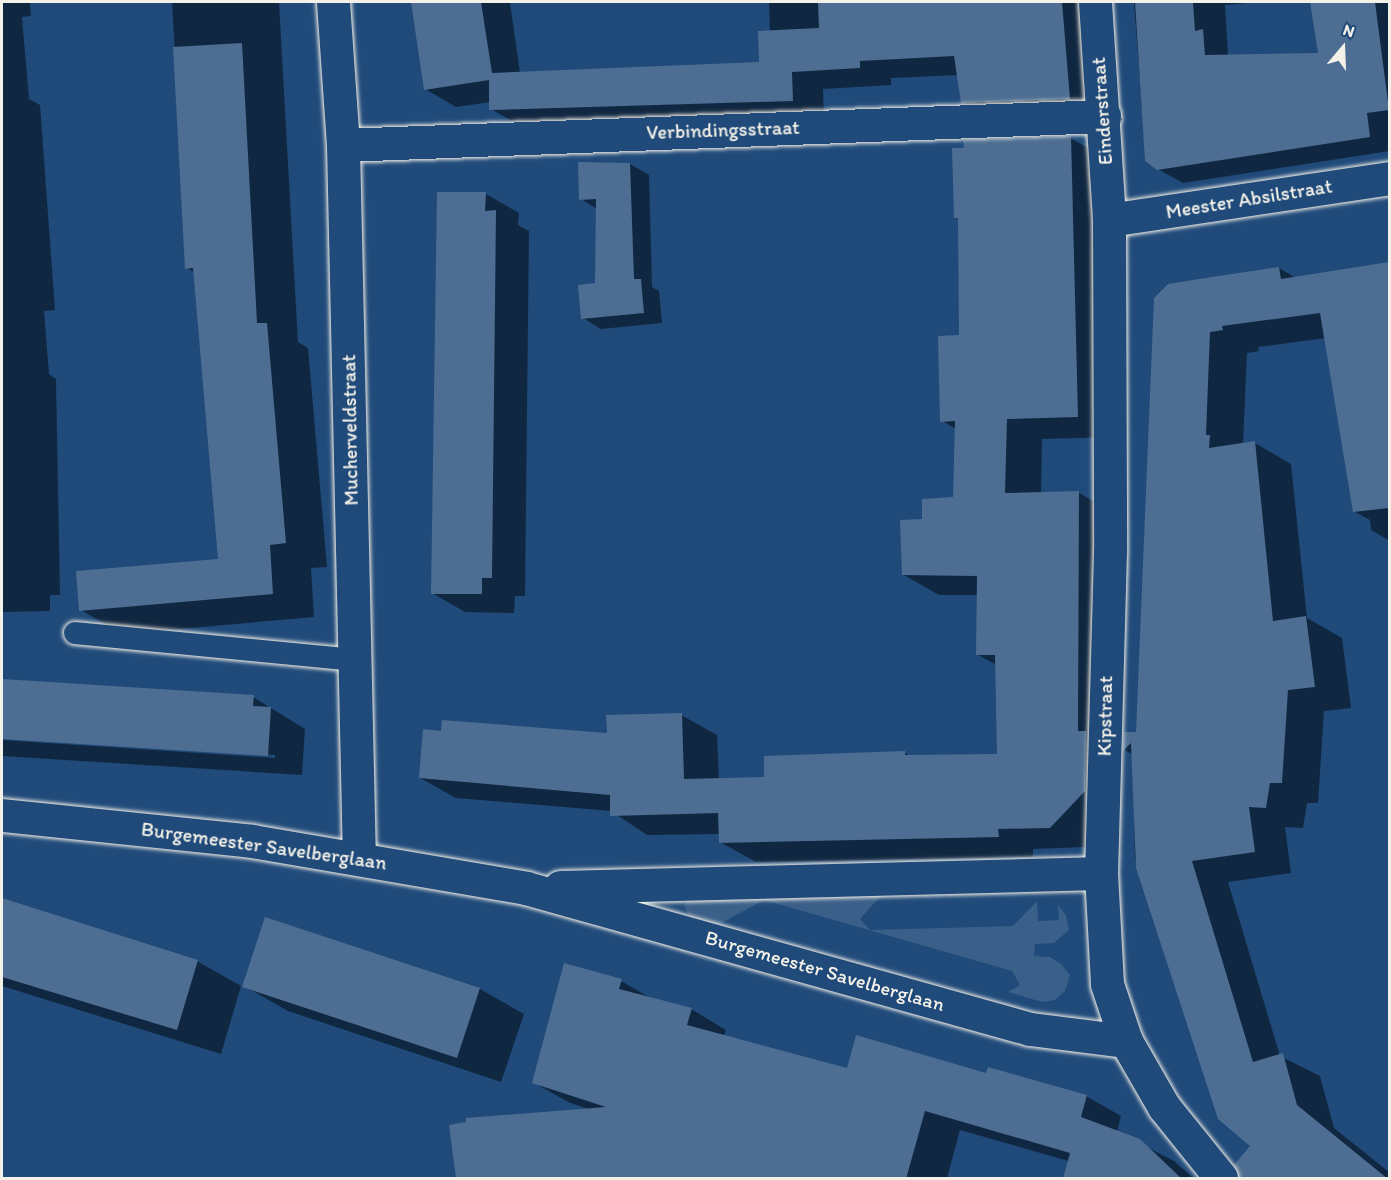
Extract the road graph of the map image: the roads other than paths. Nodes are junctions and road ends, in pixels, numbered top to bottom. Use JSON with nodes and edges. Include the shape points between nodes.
{"nodes":[{"id":1,"x":333,"y":2,"type":"edge"},
{"id":2,"x":1095,"y":2,"type":"edge"},
{"id":3,"x":1104,"y":116,"type":"junction"},
{"id":4,"x":343,"y":145,"type":"junction"},
{"id":5,"x":1389,"y":178,"type":"edge"},
{"id":6,"x":1109,"y":220,"type":"junction"},
{"id":7,"x":75,"y":633,"type":"dead end"},
{"id":8,"x":355,"y":660,"type":"junction"},
{"id":9,"x":2,"y":815,"type":"edge"},
{"id":10,"x":359,"y":859,"type":"junction"},
{"id":11,"x":1101,"y":873,"type":"junction"},
{"id":12,"x":526,"y":888,"type":"junction"},
{"id":13,"x":1126,"y":1041,"type":"junction"},
{"id":14,"x":1221,"y":1179,"type":"edge"}],
"edges":[{"from":1,"to":4,"type":"street","name":"Mucherveldstraat"},
{"from":2,"to":3,"type":"street","name":"Einderstraat"},
{"from":3,"to":4,"type":"street","name":"Verbindingsstraat"},
{"from":3,"to":6,"type":"street","name":"Einderstraat"},
{"from":4,"to":8,"type":"street","name":"Mucherveldstraat"},
{"from":5,"to":6,"type":"street","name":"Meester Absilstraat"},
{"from":6,"to":11,"type":"street","name":"Kipstraat","via":[[1110,552]]},
{"from":7,"to":8,"type":"lane"},
{"from":8,"to":10,"type":"street","name":"Mucherveldstraat"},
{"from":9,"to":10,"type":"street","name":"Burgemeester Savelberglaan","via":[[252,841]]},
{"from":10,"to":12,"type":"street","name":"Burgemeester Savelberglaan"},
{"from":11,"to":12,"type":"street","name":"Burgemeester Savelberglaan"},
{"from":11,"to":13,"type":"street","name":"Kipstraat","via":[[1107,984]]},
{"from":12,"to":13,"type":"street","name":"Burgemeester Savelberglaan","via":[[1030,1029]]},
{"from":13,"to":14,"type":"street","name":"Kipstraat","via":[[1164,1107]]}]}
